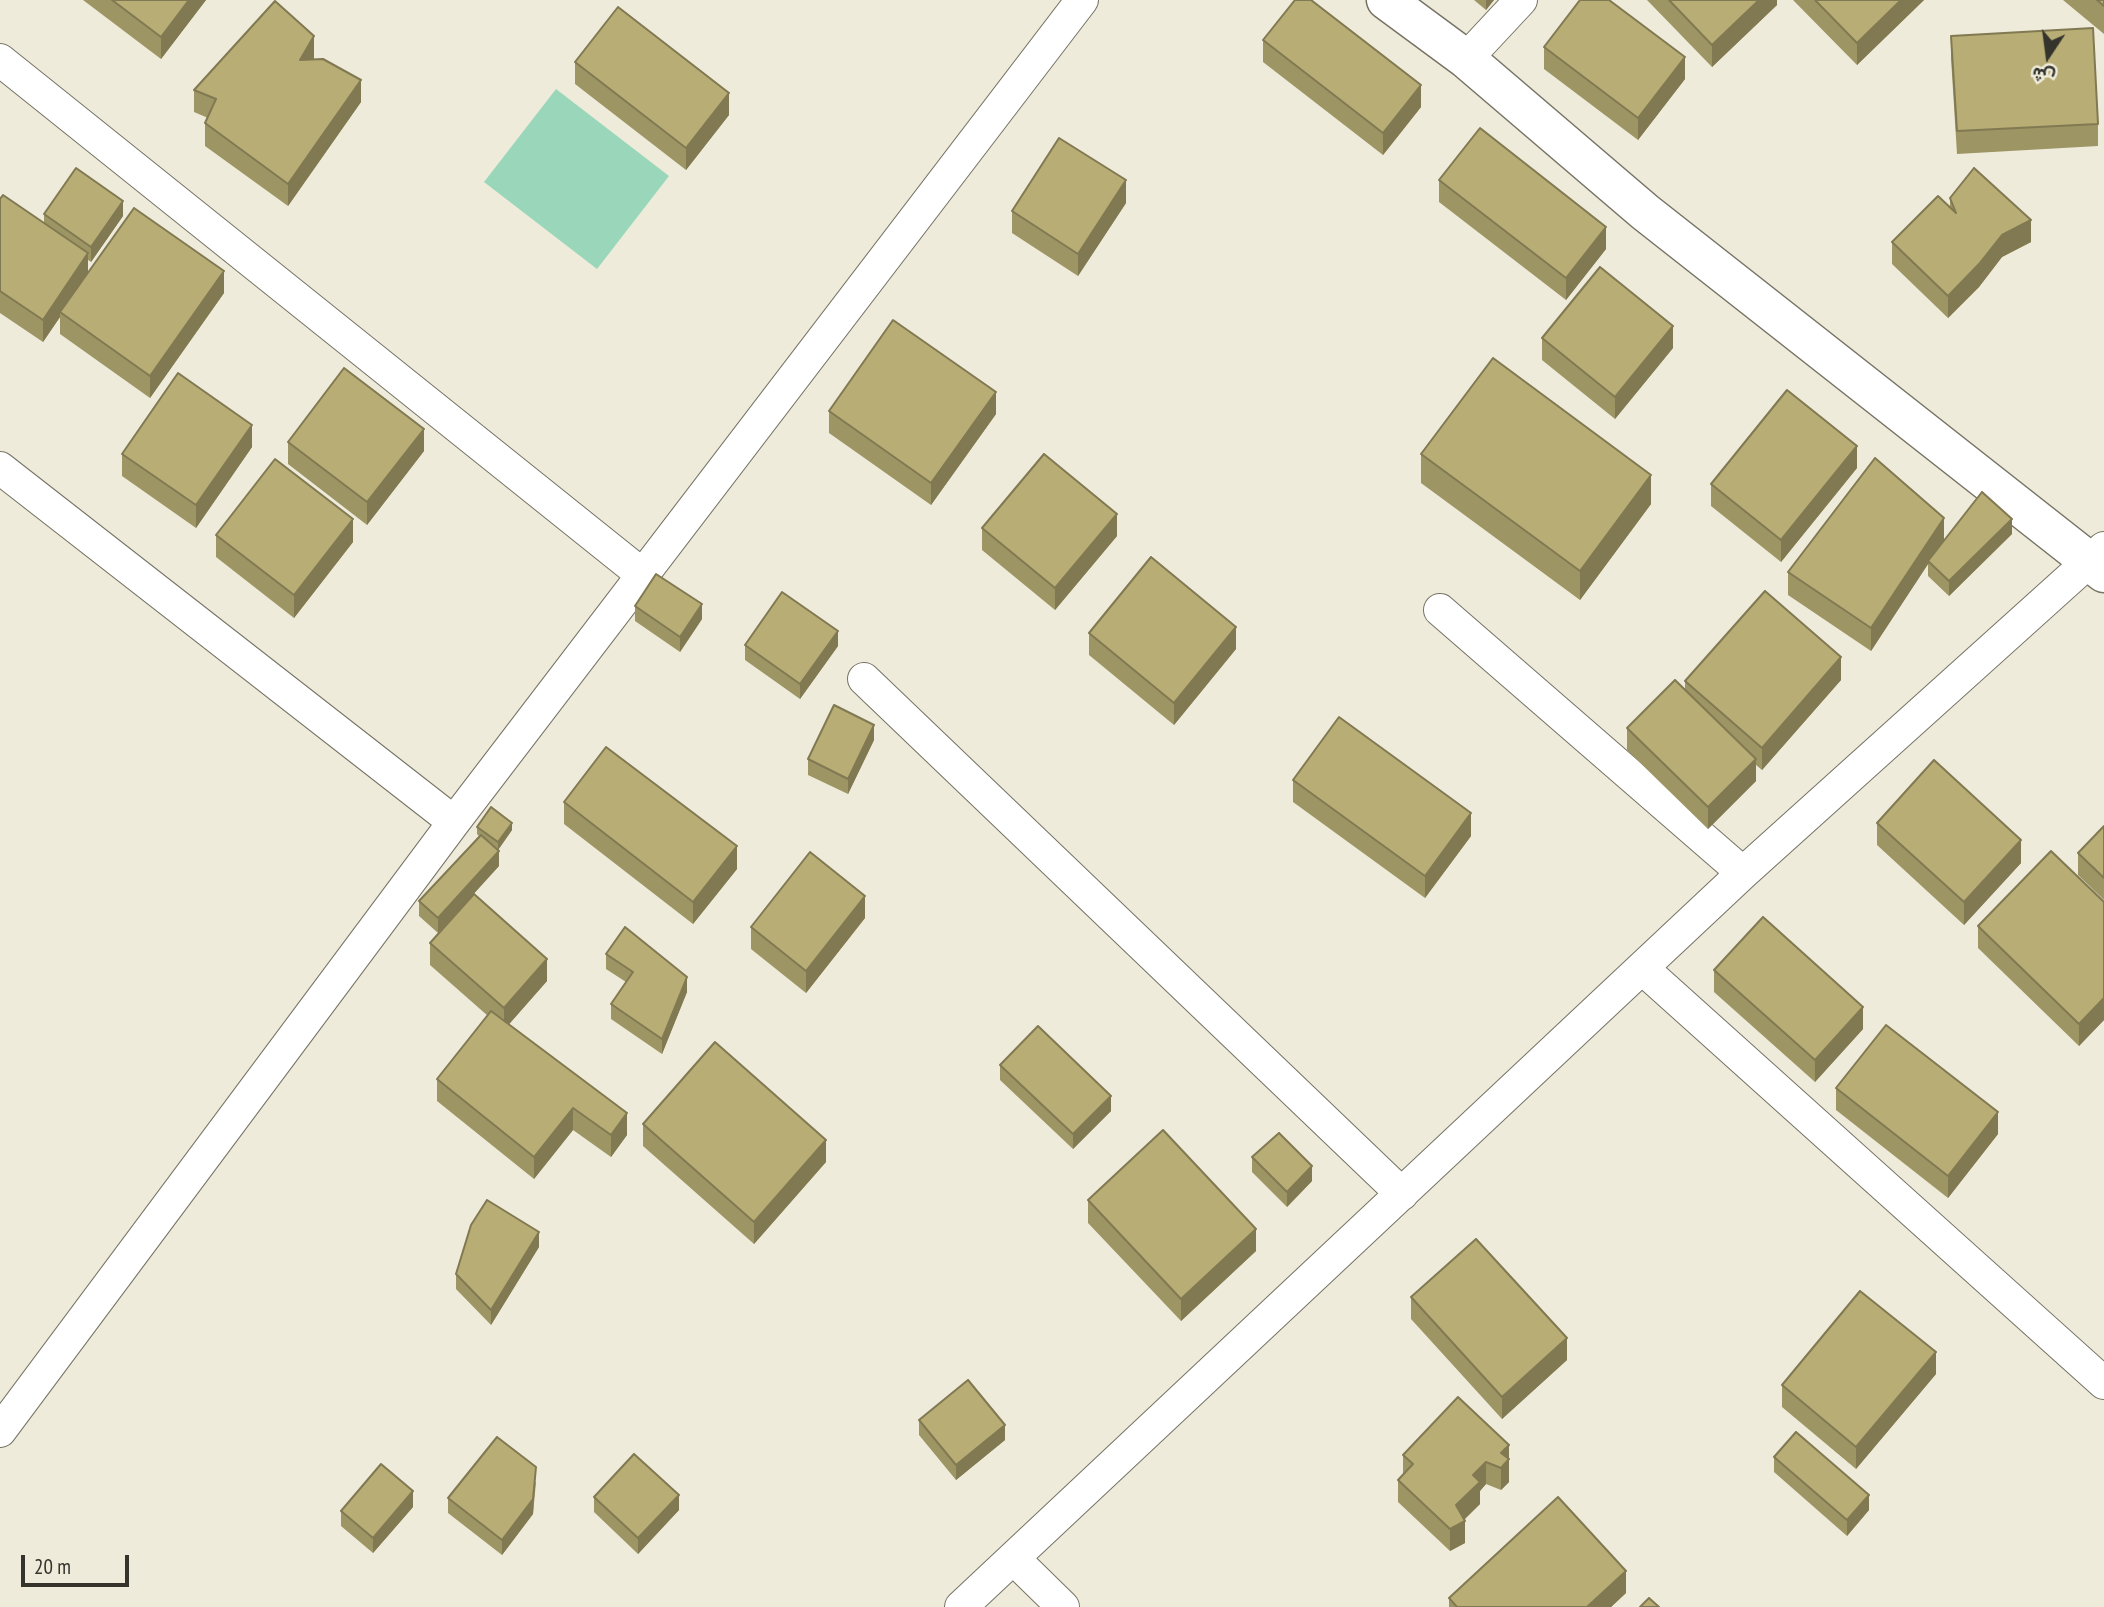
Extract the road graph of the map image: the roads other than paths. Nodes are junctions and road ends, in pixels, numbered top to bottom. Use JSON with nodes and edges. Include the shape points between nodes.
{"nodes":[{"id":1,"x":1082,"y":0,"type":"edge"},
{"id":2,"x":1386,"y":0,"type":"edge"},
{"id":3,"x":1521,"y":0,"type":"edge"},
{"id":4,"x":1465,"y":59,"type":"junction"},
{"id":5,"x":0,"y":60,"type":"edge"},
{"id":6,"x":0,"y":468,"type":"edge"},
{"id":7,"x":2099,"y":561,"type":"edge"},
{"id":8,"x":644,"y":576,"type":"junction"},
{"id":9,"x":1440,"y":610,"type":"dead end"},
{"id":10,"x":864,"y":679,"type":"dead end"},
{"id":11,"x":454,"y":822,"type":"junction"},
{"id":12,"x":1743,"y":873,"type":"junction"},
{"id":13,"x":1642,"y":968,"type":"junction"},
{"id":14,"x":1402,"y":1194,"type":"junction"},
{"id":15,"x":2104,"y":1383,"type":"edge"},
{"id":16,"x":0,"y":1431,"type":"edge"},
{"id":17,"x":1014,"y":1559,"type":"junction"},
{"id":18,"x":961,"y":1607,"type":"edge"},
{"id":19,"x":1063,"y":1607,"type":"edge"}],
"edges":[{"from":1,"to":8,"type":"street"},
{"from":2,"to":4,"type":"street"},
{"from":3,"to":4,"type":"street"},
{"from":4,"to":7,"type":"street","via":[[1645,212]]},
{"from":5,"to":8,"type":"street"},
{"from":6,"to":11,"type":"street"},
{"from":7,"to":12,"type":"street"},
{"from":8,"to":11,"type":"street"},
{"from":9,"to":12,"type":"street"},
{"from":10,"to":14,"type":"street"},
{"from":11,"to":16,"type":"street"},
{"from":12,"to":13,"type":"street"},
{"from":13,"to":14,"type":"street"},
{"from":13,"to":15,"type":"street"},
{"from":14,"to":17,"type":"street"},
{"from":17,"to":18,"type":"street"},
{"from":17,"to":19,"type":"street"}]}
